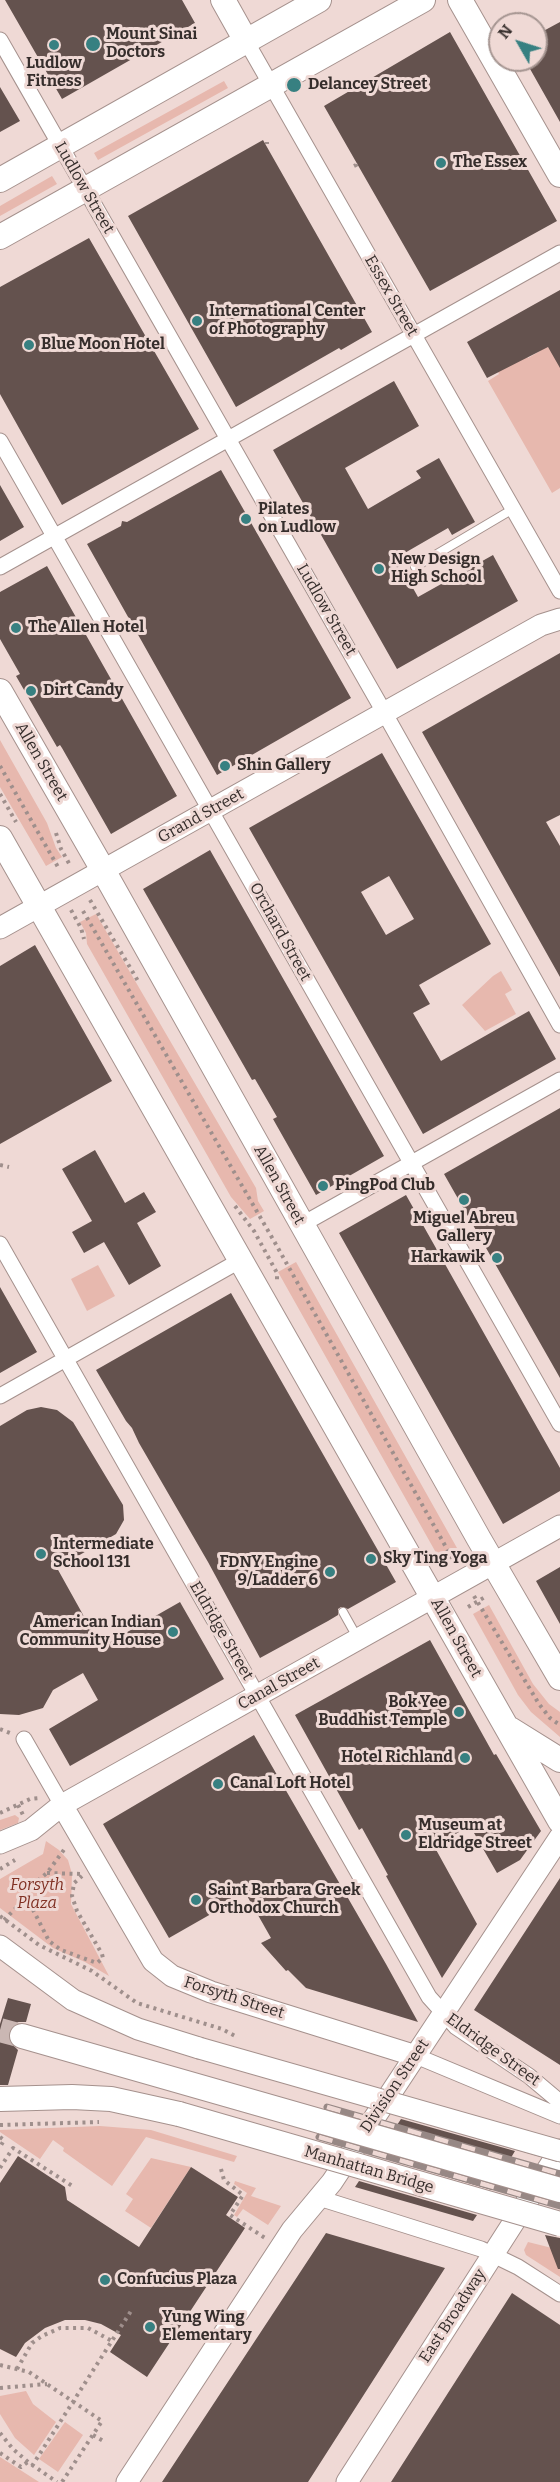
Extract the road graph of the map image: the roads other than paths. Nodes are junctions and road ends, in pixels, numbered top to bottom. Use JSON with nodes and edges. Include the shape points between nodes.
{"nodes":[{"id":1,"x":223,"y":0,"type":"edge"},
{"id":2,"x":319,"y":0,"type":"edge"},
{"id":3,"x":423,"y":0,"type":"edge"},
{"id":4,"x":460,"y":0,"type":"edge"},
{"id":5,"x":0,"y":40,"type":"edge"},
{"id":6,"x":246,"y":41,"type":"junction"},
{"id":7,"x":271,"y":86,"type":"junction"},
{"id":8,"x":60,"y":146,"type":"junction"},
{"id":9,"x":560,"y":175,"type":"edge"},
{"id":10,"x":0,"y":180,"type":"edge"},
{"id":11,"x":85,"y":190,"type":"junction"},
{"id":12,"x":0,"y":237,"type":"edge"},
{"id":13,"x":560,"y":253,"type":"edge"},
{"id":14,"x":413,"y":335,"type":"junction"},
{"id":15,"x":228,"y":439,"type":"junction"},
{"id":16,"x":0,"y":441,"type":"edge"},
{"id":17,"x":513,"y":509,"type":"junction"},
{"id":18,"x":55,"y":536,"type":"junction"},
{"id":19,"x":0,"y":567,"type":"edge"},
{"id":20,"x":415,"y":567,"type":"dead end"},
{"id":21,"x":560,"y":591,"type":"edge"},
{"id":22,"x":560,"y":619,"type":"edge"},
{"id":23,"x":0,"y":692,"type":"edge"},
{"id":24,"x":384,"y":712,"type":"junction"},
{"id":25,"x":211,"y":810,"type":"junction"},
{"id":26,"x":0,"y":837,"type":"edge"},
{"id":27,"x":103,"y":870,"type":"junction"},
{"id":28,"x":39,"y":906,"type":"junction"},
{"id":29,"x":0,"y":928,"type":"edge"},
{"id":30,"x":560,"y":1025,"type":"edge"},
{"id":31,"x":560,"y":1080,"type":"edge"},
{"id":32,"x":411,"y":1163,"type":"junction"},
{"id":33,"x":301,"y":1226,"type":"junction"},
{"id":34,"x":0,"y":1244,"type":"edge"},
{"id":35,"x":241,"y":1260,"type":"junction"},
{"id":36,"x":65,"y":1359,"type":"junction"},
{"id":37,"x":0,"y":1396,"type":"edge"},
{"id":38,"x":560,"y":1424,"type":"edge"},
{"id":39,"x":560,"y":1526,"type":"edge"},
{"id":40,"x":493,"y":1564,"type":"junction"},
{"id":41,"x":434,"y":1598,"type":"junction"},
{"id":42,"x":343,"y":1612,"type":"dead end"},
{"id":43,"x":359,"y":1640,"type":"junction"},
{"id":44,"x":560,"y":1678,"type":"edge"},
{"id":45,"x":258,"y":1696,"type":"junction"},
{"id":46,"x":506,"y":1726,"type":"junction"},
{"id":47,"x":24,"y":1739,"type":"dead end"},
{"id":48,"x":560,"y":1760,"type":"edge"},
{"id":49,"x":63,"y":1805,"type":"junction"},
{"id":50,"x":560,"y":1821,"type":"edge"},
{"id":51,"x":560,"y":1837,"type":"edge"},
{"id":52,"x":0,"y":1844,"type":"edge"},
{"id":53,"x":0,"y":1946,"type":"edge"},
{"id":54,"x":443,"y":2015,"type":"junction"},
{"id":55,"x":21,"y":2036,"type":"tunnel mouth"},
{"id":56,"x":416,"y":2056,"type":"junction"},
{"id":57,"x":0,"y":2099,"type":"edge"},
{"id":58,"x":560,"y":2102,"type":"edge"},
{"id":59,"x":560,"y":2116,"type":"edge"},
{"id":60,"x":560,"y":2150,"type":"edge"},
{"id":61,"x":560,"y":2190,"type":"edge"},
{"id":62,"x":319,"y":2198,"type":"junction"},
{"id":63,"x":560,"y":2224,"type":"edge"},
{"id":64,"x":493,"y":2254,"type":"junction"},
{"id":65,"x":560,"y":2294,"type":"edge"},
{"id":66,"x":127,"y":2482,"type":"edge"},
{"id":67,"x":347,"y":2482,"type":"edge"}],
"edges":[{"from":1,"to":6,"type":"main road","name":"Essex Street"},
{"from":2,"to":6,"type":"main road"},
{"from":3,"to":7,"type":"main road"},
{"from":4,"to":9,"type":"main road"},
{"from":5,"to":8,"type":"street","name":"Ludlow Street"},
{"from":6,"to":7,"type":"street","name":"Essex Street"},
{"from":6,"to":8,"type":"main road"},
{"from":7,"to":11,"type":"main road"},
{"from":7,"to":14,"type":"street","name":"Essex Street"},
{"from":8,"to":10,"type":"main road"},
{"from":8,"to":11,"type":"street","name":"Ludlow Street"},
{"from":11,"to":12,"type":"main road"},
{"from":11,"to":15,"type":"street","name":"Ludlow Street"},
{"from":13,"to":14,"type":"street"},
{"from":14,"to":15,"type":"street"},
{"from":14,"to":17,"type":"street","name":"Essex Street"},
{"from":15,"to":18,"type":"street"},
{"from":15,"to":24,"type":"street","name":"Ludlow Street"},
{"from":16,"to":18,"type":"street","name":"Orchard Street"},
{"from":17,"to":20,"type":"lane"},
{"from":17,"to":21,"type":"street","name":"Essex Street"},
{"from":18,"to":19,"type":"street"},
{"from":18,"to":25,"type":"street","name":"Orchard Street"},
{"from":22,"to":24,"type":"main road","name":"Grand Street","via":[[541,625]]},
{"from":23,"to":27,"type":"main road","name":"Allen Street"},
{"from":24,"to":25,"type":"main road","name":"Grand Street"},
{"from":24,"to":30,"type":"street","name":"Ludlow Street"},
{"from":25,"to":27,"type":"main road","name":"Grand Street"},
{"from":25,"to":32,"type":"street","name":"Orchard Street"},
{"from":26,"to":28,"type":"main road","name":"Allen Street"},
{"from":27,"to":28,"type":"main road","name":"Grand Street"},
{"from":27,"to":33,"type":"main road","name":"Allen Street"},
{"from":28,"to":29,"type":"main road","name":"Grand Street"},
{"from":28,"to":35,"type":"main road","name":"Allen Street"},
{"from":31,"to":32,"type":"street"},
{"from":32,"to":33,"type":"street"},
{"from":32,"to":38,"type":"street","name":"Orchard Street"},
{"from":33,"to":40,"type":"main road","name":"Allen Street"},
{"from":34,"to":36,"type":"street","name":"Eldridge Street"},
{"from":35,"to":36,"type":"street"},
{"from":35,"to":41,"type":"main road","name":"Allen Street"},
{"from":36,"to":37,"type":"street"},
{"from":36,"to":45,"type":"street","name":"Eldridge Street"},
{"from":39,"to":40,"type":"main road","name":"Canal Street"},
{"from":40,"to":41,"type":"main road","name":"Canal Street"},
{"from":40,"to":44,"type":"main road","name":"Allen Street"},
{"from":41,"to":43,"type":"main road","name":"Canal Street"},
{"from":41,"to":46,"type":"main road","name":"Allen Street"},
{"from":42,"to":43,"type":"lane"},
{"from":43,"to":45,"type":"main road","name":"Canal Street"},
{"from":45,"to":49,"type":"main road","name":"Canal Street"},
{"from":45,"to":54,"type":"street","name":"Eldridge Street","via":[[429,1997]]},
{"from":46,"to":48,"type":"main road","name":"Allen Street"},
{"from":46,"to":50,"type":"main road"},
{"from":47,"to":49,"type":"street","name":"Forsyth Street"},
{"from":49,"to":52,"type":"main road","name":"Canal Street","via":[[41,1823]]},
{"from":49,"to":56,"type":"main road","name":"Forsyth Street","via":[[153,1961],[172,1976],[211,1992]]},
{"from":51,"to":54,"type":"main road","name":"Division Street"},
{"from":53,"to":60,"type":"main road","bridge":true,"via":[[74,2000],[138,2029]]},
{"from":54,"to":56,"type":"main road","name":"Division Street"},
{"from":54,"to":58,"type":"street","name":"Eldridge Street"},
{"from":55,"to":61,"type":"main road","bridge":true},
{"from":56,"to":59,"type":"street","name":"Forsyth Street"},
{"from":56,"to":62,"type":"main road","name":"Division Street"},
{"from":57,"to":63,"type":"main road","name":"Manhattan Bridge","bridge":true,"via":[[111,2099],[179,2114]]},
{"from":60,"to":64,"type":"main road","name":"East Broadway"},
{"from":62,"to":64,"type":"street"},
{"from":62,"to":66,"type":"main road","name":"Division Street","via":[[292,2230]]},
{"from":64,"to":65,"type":"street"},
{"from":64,"to":67,"type":"main road","name":"East Broadway"}]}
